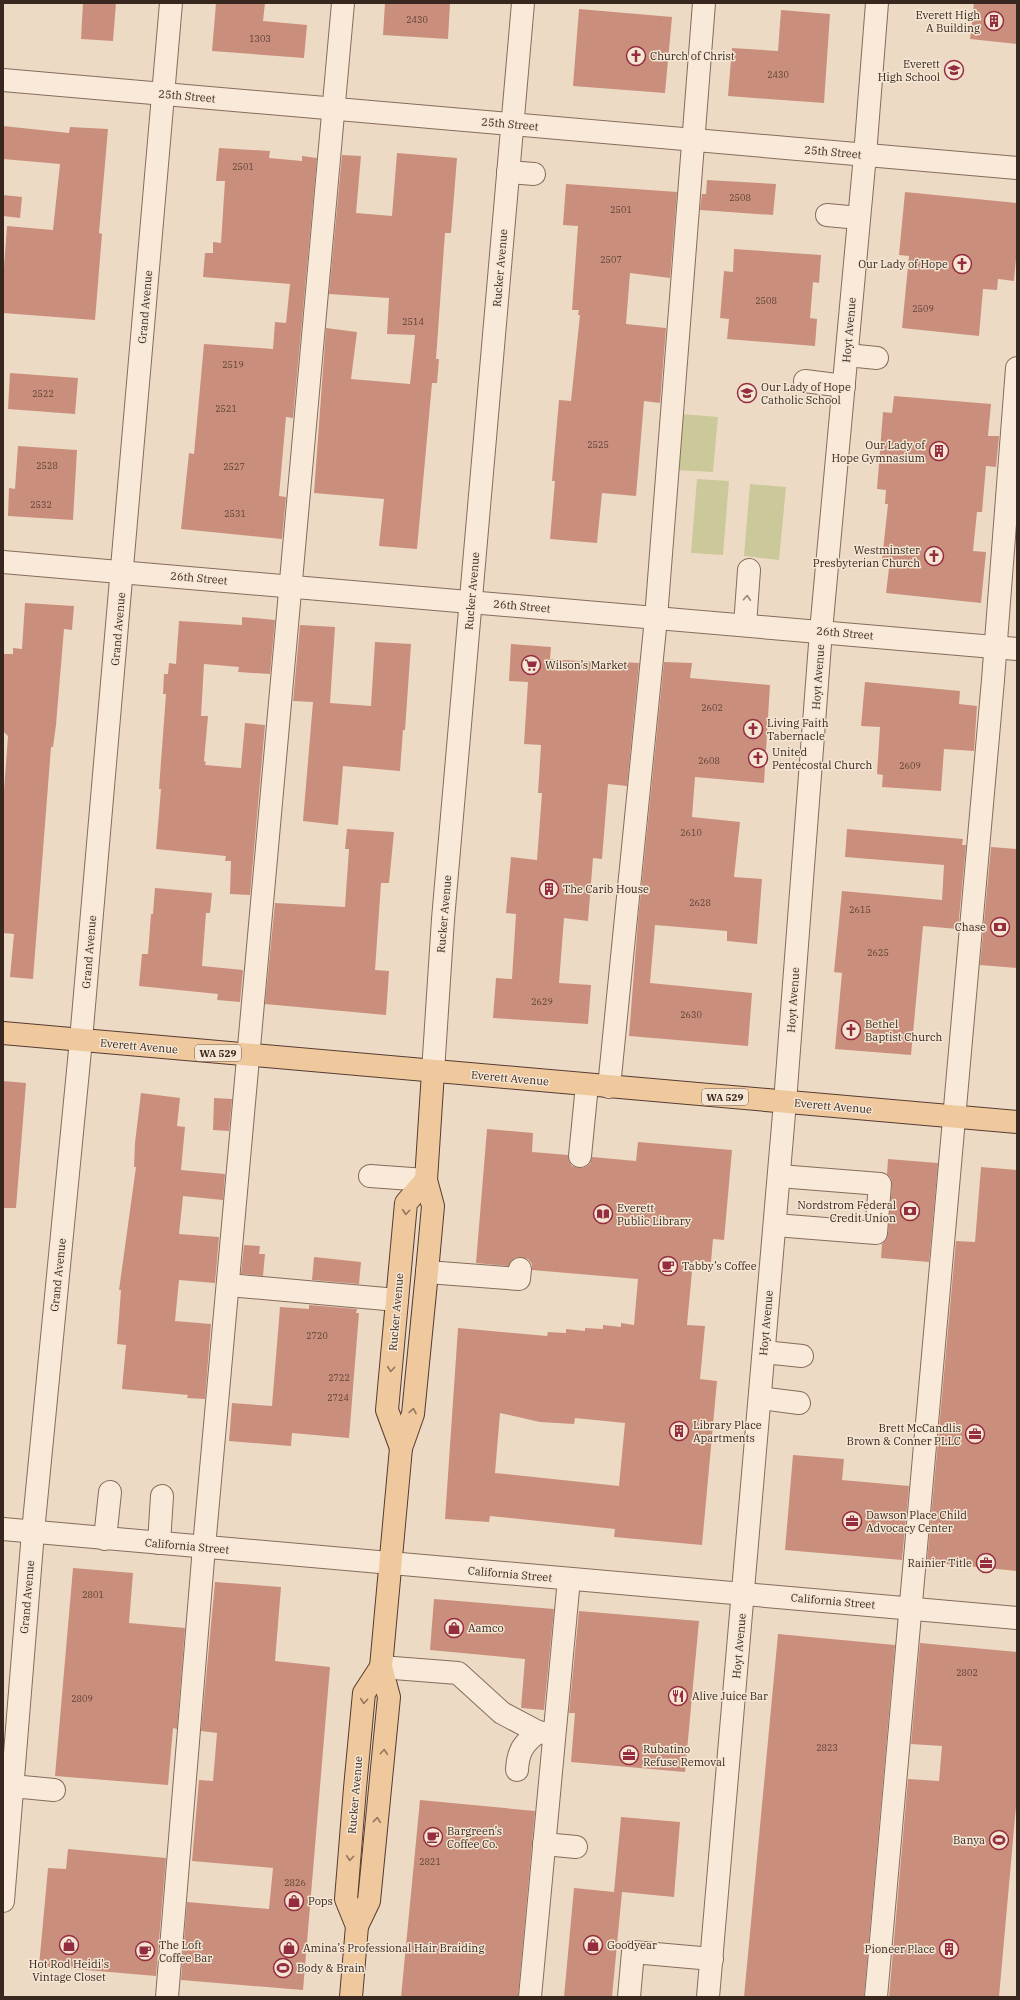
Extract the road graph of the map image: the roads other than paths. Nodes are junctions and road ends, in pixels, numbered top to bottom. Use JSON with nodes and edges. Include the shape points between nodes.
{"nodes":[{"id":1,"x":171,"y":3,"type":"edge"},
{"id":2,"x":343,"y":3,"type":"edge"},
{"id":3,"x":523,"y":3,"type":"edge"},
{"id":4,"x":704,"y":3,"type":"edge"},
{"id":5,"x":877,"y":3,"type":"edge"},
{"id":6,"x":3,"y":80,"type":"edge"},
{"id":7,"x":163,"y":94,"type":"junction"},
{"id":8,"x":335,"y":109,"type":"junction"},
{"id":9,"x":512,"y":124,"type":"junction"},
{"id":10,"x":693,"y":140,"type":"junction"},
{"id":11,"x":865,"y":155,"type":"junction"},
{"id":12,"x":1017,"y":168,"type":"edge"},
{"id":13,"x":508,"y":172,"type":"junction"},
{"id":14,"x":534,"y":174,"type":"dead end"},
{"id":15,"x":827,"y":215,"type":"dead end"},
{"id":16,"x":859,"y":218,"type":"junction"},
{"id":17,"x":847,"y":356,"type":"junction"},
{"id":18,"x":877,"y":358,"type":"dead end"},
{"id":19,"x":1014,"y":374,"type":"edge"},
{"id":20,"x":805,"y":381,"type":"dead end"},
{"id":21,"x":844,"y":386,"type":"junction"},
{"id":22,"x":3,"y":562,"type":"edge"},
{"id":23,"x":749,"y":570,"type":"dead end"},
{"id":24,"x":123,"y":572,"type":"junction"},
{"id":25,"x":292,"y":586,"type":"junction"},
{"id":26,"x":472,"y":602,"type":"junction"},
{"id":27,"x":656,"y":618,"type":"junction"},
{"id":28,"x":745,"y":625,"type":"junction"},
{"id":29,"x":821,"y":631,"type":"junction"},
{"id":30,"x":996,"y":647,"type":"junction"},
{"id":31,"x":1017,"y":649,"type":"edge"},
{"id":32,"x":3,"y":1033,"type":"edge"},
{"id":33,"x":81,"y":1040,"type":"junction"},
{"id":34,"x":249,"y":1056,"type":"junction"},
{"id":35,"x":433,"y":1072,"type":"junction"},
{"id":36,"x":587,"y":1085,"type":"junction"},
{"id":37,"x":609,"y":1087,"type":"junction"},
{"id":38,"x":785,"y":1102,"type":"junction"},
{"id":39,"x":954,"y":1116,"type":"junction"},
{"id":40,"x":1017,"y":1122,"type":"edge"},
{"id":41,"x":580,"y":1156,"type":"dead end"},
{"id":42,"x":370,"y":1176,"type":"dead end"},
{"id":43,"x":779,"y":1176,"type":"junction"},
{"id":44,"x":426,"y":1180,"type":"junction"},
{"id":45,"x":775,"y":1225,"type":"junction"},
{"id":46,"x":520,"y":1269,"type":"dead end"},
{"id":47,"x":427,"y":1272,"type":"junction"},
{"id":48,"x":228,"y":1285,"type":"junction"},
{"id":49,"x":397,"y":1300,"type":"junction"},
{"id":50,"x":764,"y":1352,"type":"junction"},
{"id":51,"x":802,"y":1356,"type":"dead end"},
{"id":52,"x":760,"y":1398,"type":"junction"},
{"id":53,"x":799,"y":1403,"type":"dead end"},
{"id":54,"x":401,"y":1448,"type":"junction"},
{"id":55,"x":110,"y":1492,"type":"dead end"},
{"id":56,"x":162,"y":1496,"type":"dead end"},
{"id":57,"x":3,"y":1529,"type":"edge"},
{"id":58,"x":33,"y":1532,"type":"junction"},
{"id":59,"x":105,"y":1539,"type":"junction"},
{"id":60,"x":159,"y":1543,"type":"junction"},
{"id":61,"x":204,"y":1547,"type":"junction"},
{"id":62,"x":391,"y":1563,"type":"junction"},
{"id":63,"x":569,"y":1579,"type":"junction"},
{"id":64,"x":743,"y":1594,"type":"junction"},
{"id":65,"x":910,"y":1608,"type":"junction"},
{"id":66,"x":1017,"y":1618,"type":"edge"},
{"id":67,"x":381,"y":1667,"type":"junction"},
{"id":68,"x":546,"y":1733,"type":"junction"},
{"id":69,"x":517,"y":1770,"type":"dead end"},
{"id":70,"x":12,"y":1786,"type":"junction"},
{"id":71,"x":54,"y":1790,"type":"dead end"},
{"id":72,"x":544,"y":1844,"type":"junction"},
{"id":73,"x":576,"y":1847,"type":"dead end"},
{"id":74,"x":3,"y":1901,"type":"edge"},
{"id":75,"x":712,"y":1959,"type":"junction"},
{"id":76,"x":167,"y":1997,"type":"edge"},
{"id":77,"x":351,"y":1997,"type":"edge"},
{"id":78,"x":530,"y":1997,"type":"edge"},
{"id":79,"x":629,"y":1997,"type":"edge"},
{"id":80,"x":708,"y":1997,"type":"edge"},
{"id":81,"x":876,"y":1997,"type":"edge"}],
"edges":[{"from":1,"to":7,"type":"street","name":"Grand Avenue"},
{"from":2,"to":8,"type":"street"},
{"from":3,"to":9,"type":"street","name":"Rucker Avenue"},
{"from":4,"to":10,"type":"street"},
{"from":5,"to":11,"type":"street","name":"Hoyt Avenue"},
{"from":6,"to":7,"type":"street","name":"25th Street"},
{"from":7,"to":8,"type":"street","name":"25th Street"},
{"from":7,"to":24,"type":"street","name":"Grand Avenue"},
{"from":8,"to":9,"type":"street","name":"25th Street"},
{"from":8,"to":25,"type":"street"},
{"from":9,"to":10,"type":"street","name":"25th Street"},
{"from":9,"to":13,"type":"street","name":"Rucker Avenue"},
{"from":10,"to":11,"type":"street","name":"25th Street"},
{"from":10,"to":27,"type":"street","via":[[684,186]]},
{"from":11,"to":12,"type":"street","name":"25th Street"},
{"from":11,"to":16,"type":"street","name":"Hoyt Avenue"},
{"from":13,"to":14,"type":"street"},
{"from":13,"to":26,"type":"street","name":"Rucker Avenue"},
{"from":15,"to":16,"type":"street"},
{"from":16,"to":17,"type":"street","name":"Hoyt Avenue"},
{"from":17,"to":18,"type":"street"},
{"from":17,"to":21,"type":"street","name":"Hoyt Avenue"},
{"from":19,"to":30,"type":"street"},
{"from":20,"to":21,"type":"street"},
{"from":21,"to":29,"type":"street","name":"Hoyt Avenue"},
{"from":22,"to":24,"type":"street","name":"26th Street"},
{"from":28,"to":23,"type":"street","one_way":true},
{"from":24,"to":25,"type":"street","name":"26th Street"},
{"from":24,"to":33,"type":"street","name":"Grand Avenue"},
{"from":25,"to":26,"type":"street","name":"26th Street"},
{"from":25,"to":34,"type":"street"},
{"from":26,"to":27,"type":"street","name":"26th Street"},
{"from":26,"to":35,"type":"street","name":"Rucker Avenue","via":[[443,919]]},
{"from":27,"to":28,"type":"street","name":"26th Street"},
{"from":27,"to":37,"type":"street"},
{"from":28,"to":29,"type":"street","name":"26th Street"},
{"from":29,"to":30,"type":"street","name":"26th Street"},
{"from":29,"to":38,"type":"street","name":"Hoyt Avenue"},
{"from":30,"to":31,"type":"street","name":"26th Street"},
{"from":30,"to":39,"type":"street","via":[[995,735],[988,814],[969,1023]]},
{"from":32,"to":33,"type":"main road","name":"Everett Avenue","number":"WA 529"},
{"from":33,"to":34,"type":"main road","name":"Everett Avenue","number":"WA 529"},
{"from":33,"to":58,"type":"street","name":"Grand Avenue"},
{"from":34,"to":35,"type":"main road","name":"Everett Avenue","number":"WA 529"},
{"from":34,"to":48,"type":"street"},
{"from":35,"to":36,"type":"main road","name":"Everett Avenue","number":"WA 529"},
{"from":35,"to":44,"type":"main road","name":"Rucker Avenue"},
{"from":36,"to":37,"type":"main road","name":"Everett Avenue","number":"WA 529"},
{"from":36,"to":41,"type":"street"},
{"from":37,"to":38,"type":"main road","name":"Everett Avenue","number":"WA 529"},
{"from":38,"to":39,"type":"main road","name":"Everett Avenue","number":"WA 529"},
{"from":38,"to":43,"type":"street","name":"Hoyt Avenue"},
{"from":39,"to":40,"type":"main road","name":"Everett Avenue","number":"WA 529"},
{"from":39,"to":65,"type":"street","via":[[931,1301]]},
{"from":42,"to":44,"type":"street"},
{"from":43,"to":45,"type":"street","name":"Hoyt Avenue"},
{"from":43,"to":45,"type":"street","via":[[880,1184],[876,1233]]},
{"from":44,"to":47,"type":"main road","name":"Rucker Avenue","via":[[433,1206]]},
{"from":44,"to":49,"type":"main road","name":"Rucker Avenue","one_way":true,"via":[[406,1203]]},
{"from":45,"to":50,"type":"street","name":"Hoyt Avenue"},
{"from":46,"to":47,"type":"street","via":[[519,1279]]},
{"from":54,"to":47,"type":"main road","name":"Rucker Avenue","one_way":true,"via":[[413,1414]]},
{"from":48,"to":49,"type":"street"},
{"from":48,"to":61,"type":"street"},
{"from":49,"to":54,"type":"main road","name":"Rucker Avenue","one_way":true,"via":[[387,1410]]},
{"from":50,"to":51,"type":"street"},
{"from":50,"to":52,"type":"street","name":"Hoyt Avenue"},
{"from":52,"to":53,"type":"street"},
{"from":52,"to":64,"type":"street","name":"Hoyt Avenue"},
{"from":54,"to":62,"type":"main road","name":"Rucker Avenue"},
{"from":55,"to":59,"type":"street"},
{"from":56,"to":60,"type":"street"},
{"from":57,"to":58,"type":"street","name":"California Street"},
{"from":58,"to":59,"type":"street","name":"California Street"},
{"from":58,"to":70,"type":"street","name":"Grand Avenue"},
{"from":59,"to":60,"type":"street","name":"California Street"},
{"from":60,"to":61,"type":"street","name":"California Street"},
{"from":61,"to":62,"type":"street","name":"California Street"},
{"from":61,"to":76,"type":"street","via":[[183,1884]]},
{"from":62,"to":63,"type":"street","name":"California Street"},
{"from":62,"to":67,"type":"main road","name":"Rucker Avenue"},
{"from":63,"to":64,"type":"street","name":"California Street"},
{"from":63,"to":68,"type":"street"},
{"from":64,"to":65,"type":"street","name":"California Street"},
{"from":64,"to":75,"type":"street","name":"Hoyt Avenue"},
{"from":65,"to":66,"type":"street","name":"California Street"},
{"from":65,"to":81,"type":"street"},
{"from":67,"to":68,"type":"street","via":[[458,1673],[502,1713]]},
{"from":67,"to":77,"type":"main road","name":"Rucker Avenue","via":[[364,1693],[346,1899],[357,1926]]},
{"from":68,"to":69,"type":"street","via":[[526,1742],[518,1755]]},
{"from":68,"to":72,"type":"street","via":[[557,1784]]},
{"from":70,"to":71,"type":"street"},
{"from":70,"to":74,"type":"street","name":"Grand Avenue"},
{"from":72,"to":73,"type":"street"},
{"from":72,"to":78,"type":"street"},
{"from":75,"to":79,"type":"street","via":[[633,1952]]},
{"from":75,"to":80,"type":"street","name":"Hoyt Avenue"}]}
